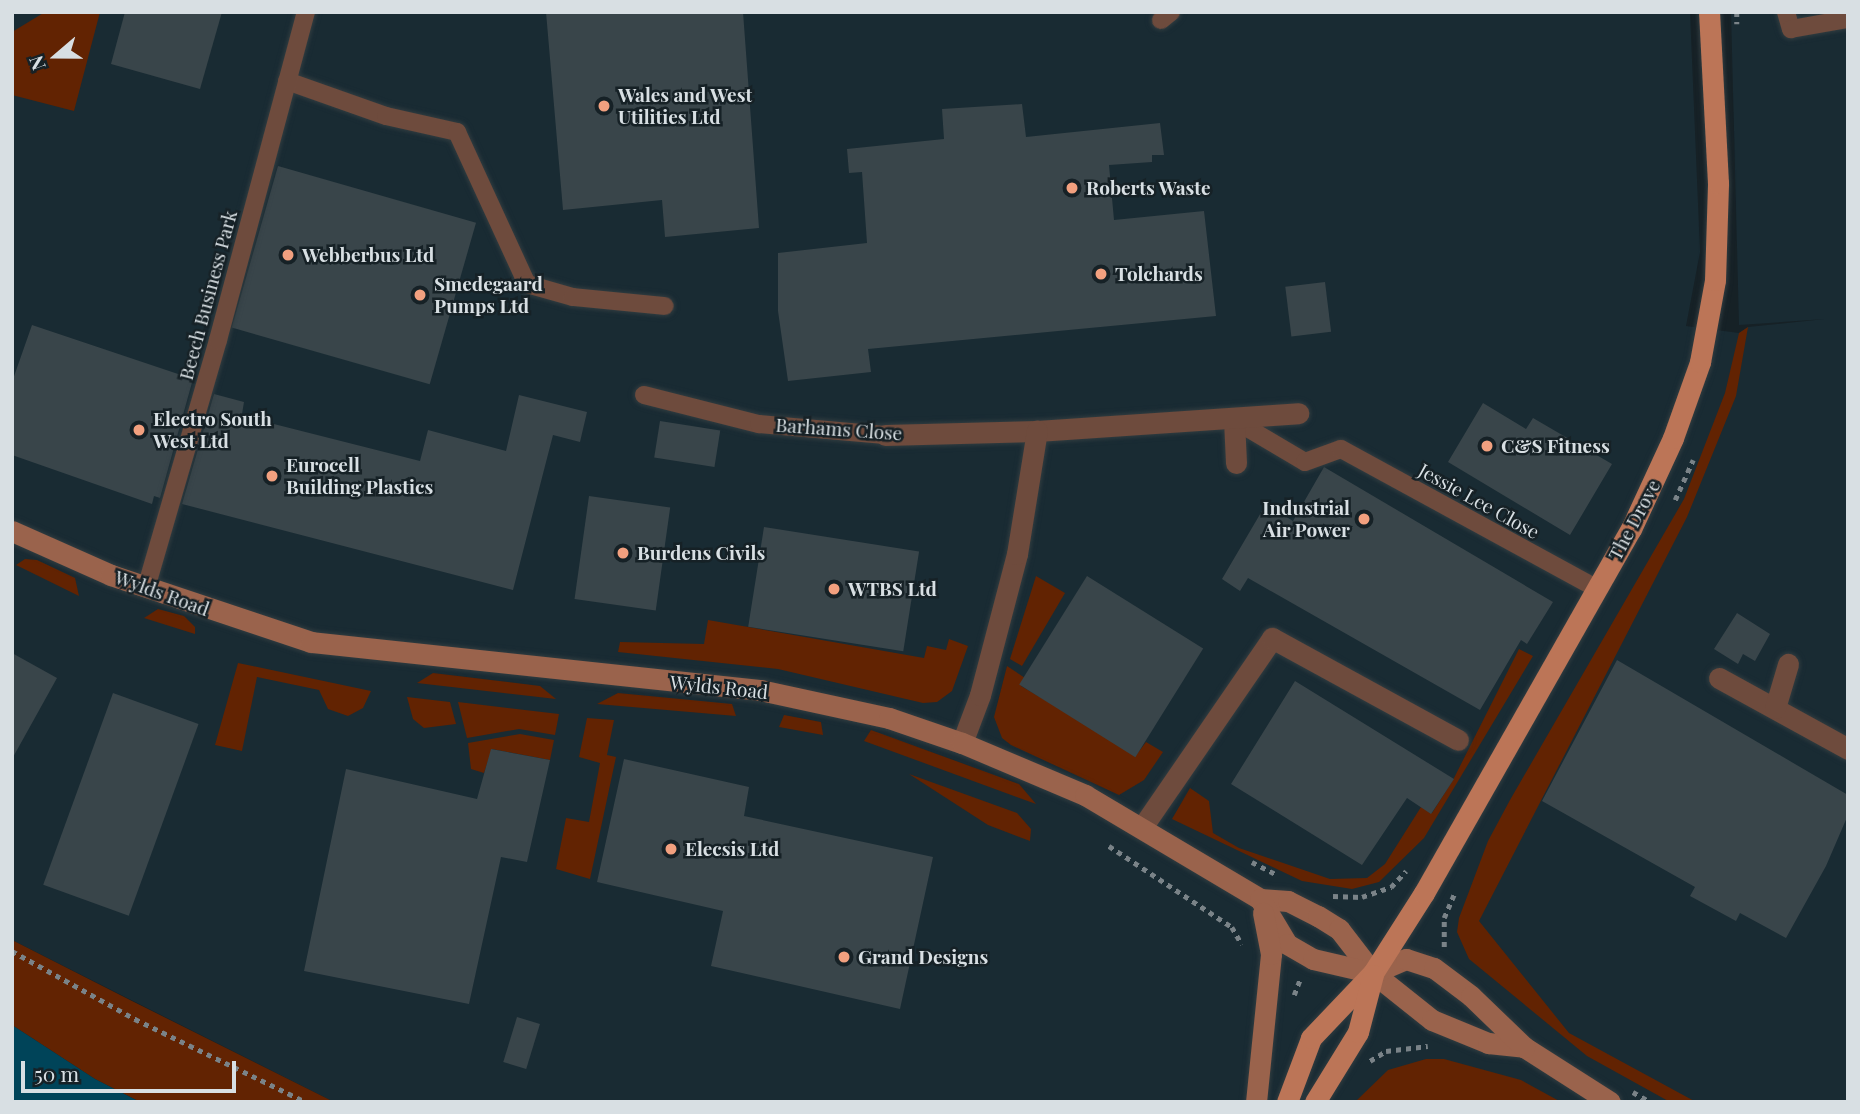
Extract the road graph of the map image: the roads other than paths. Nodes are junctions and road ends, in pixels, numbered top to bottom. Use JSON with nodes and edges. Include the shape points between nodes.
{"nodes":[{"id":1,"x":306,"y":12,"type":"edge"},
{"id":2,"x":1709,"y":12,"type":"edge"},
{"id":3,"x":1786,"y":12,"type":"edge"},
{"id":4,"x":1848,"y":19,"type":"edge"},
{"id":5,"x":287,"y":81,"type":"junction"},
{"id":6,"x":665,"y":306,"type":"dead end"},
{"id":7,"x":644,"y":396,"type":"dead end"},
{"id":8,"x":1298,"y":414,"type":"dead end"},
{"id":9,"x":1234,"y":420,"type":"junction"},
{"id":10,"x":1037,"y":431,"type":"junction"},
{"id":11,"x":885,"y":435,"type":"joint"},
{"id":12,"x":1237,"y":463,"type":"dead end"},
{"id":13,"x":12,"y":531,"type":"edge"},
{"id":14,"x":146,"y":587,"type":"junction"},
{"id":15,"x":1598,"y":589,"type":"junction"},
{"id":16,"x":1788,"y":664,"type":"dead end"},
{"id":17,"x":1719,"y":678,"type":"dead end"},
{"id":18,"x":1775,"y":708,"type":"junction"},
{"id":19,"x":1458,"y":740,"type":"dead end"},
{"id":20,"x":962,"y":743,"type":"junction"},
{"id":21,"x":1848,"y":749,"type":"edge"},
{"id":22,"x":1143,"y":826,"type":"junction"},
{"id":23,"x":1260,"y":899,"type":"junction"},
{"id":24,"x":1373,"y":973,"type":"junction"},
{"id":25,"x":1524,"y":1047,"type":"junction"},
{"id":26,"x":1256,"y":1102,"type":"edge"},
{"id":27,"x":1287,"y":1102,"type":"edge"},
{"id":28,"x":1315,"y":1102,"type":"edge"},
{"id":29,"x":1610,"y":1102,"type":"edge"}],
"edges":[{"from":1,"to":5,"type":"lane","name":"Beech Business Park"},
{"from":2,"to":15,"type":"main road","name":"The Drove","via":[[1719,219],[1708,325],[1689,397],[1668,451]]},
{"from":3,"to":4,"type":"lane","via":[[1791,30]]},
{"from":5,"to":6,"type":"lane","via":[[386,116],[457,132],[527,284],[573,297]]},
{"from":5,"to":14,"type":"lane","name":"Beech Business Park"},
{"from":7,"to":11,"type":"lane","name":"Barhams Close","via":[[759,424]]},
{"from":8,"to":9,"type":"street","name":"Barhams Close"},
{"from":9,"to":10,"type":"street","name":"Barhams Close"},
{"from":9,"to":12,"type":"street"},
{"from":9,"to":15,"type":"lane","name":"Jessie Lee Close","via":[[1305,462],[1341,449]]},
{"from":10,"to":11,"type":"street","name":"Barhams Close"},
{"from":10,"to":20,"type":"street","via":[[1017,554],[980,695]]},
{"from":13,"to":14,"type":"street","name":"Wylds Road"},
{"from":14,"to":20,"type":"street","name":"Wylds Road","via":[[310,642],[760,690],[889,718]]},
{"from":15,"to":24,"type":"main road","name":"The Drove"},
{"from":16,"to":18,"type":"street"},
{"from":17,"to":18,"type":"street"},
{"from":18,"to":21,"type":"street"},
{"from":19,"to":22,"type":"street","via":[[1272,638]]},
{"from":20,"to":22,"type":"street","name":"Wylds Road","via":[[1085,795]]},
{"from":22,"to":23,"type":"street","name":"Wylds Road"},
{"from":23,"to":24,"type":"street","name":"Wylds Road","via":[[1287,901],[1339,929]]},
{"from":23,"to":24,"type":"street","via":[[1287,944],[1312,959]]},
{"from":23,"to":26,"type":"street","via":[[1271,954]]},
{"from":24,"to":25,"type":"street","via":[[1432,1020],[1488,1043]]},
{"from":24,"to":25,"type":"street","via":[[1406,959],[1434,968]]},
{"from":24,"to":27,"type":"main road","via":[[1311,1038]]},
{"from":24,"to":28,"type":"main road","via":[[1358,1032]]},
{"from":25,"to":29,"type":"street"}]}
